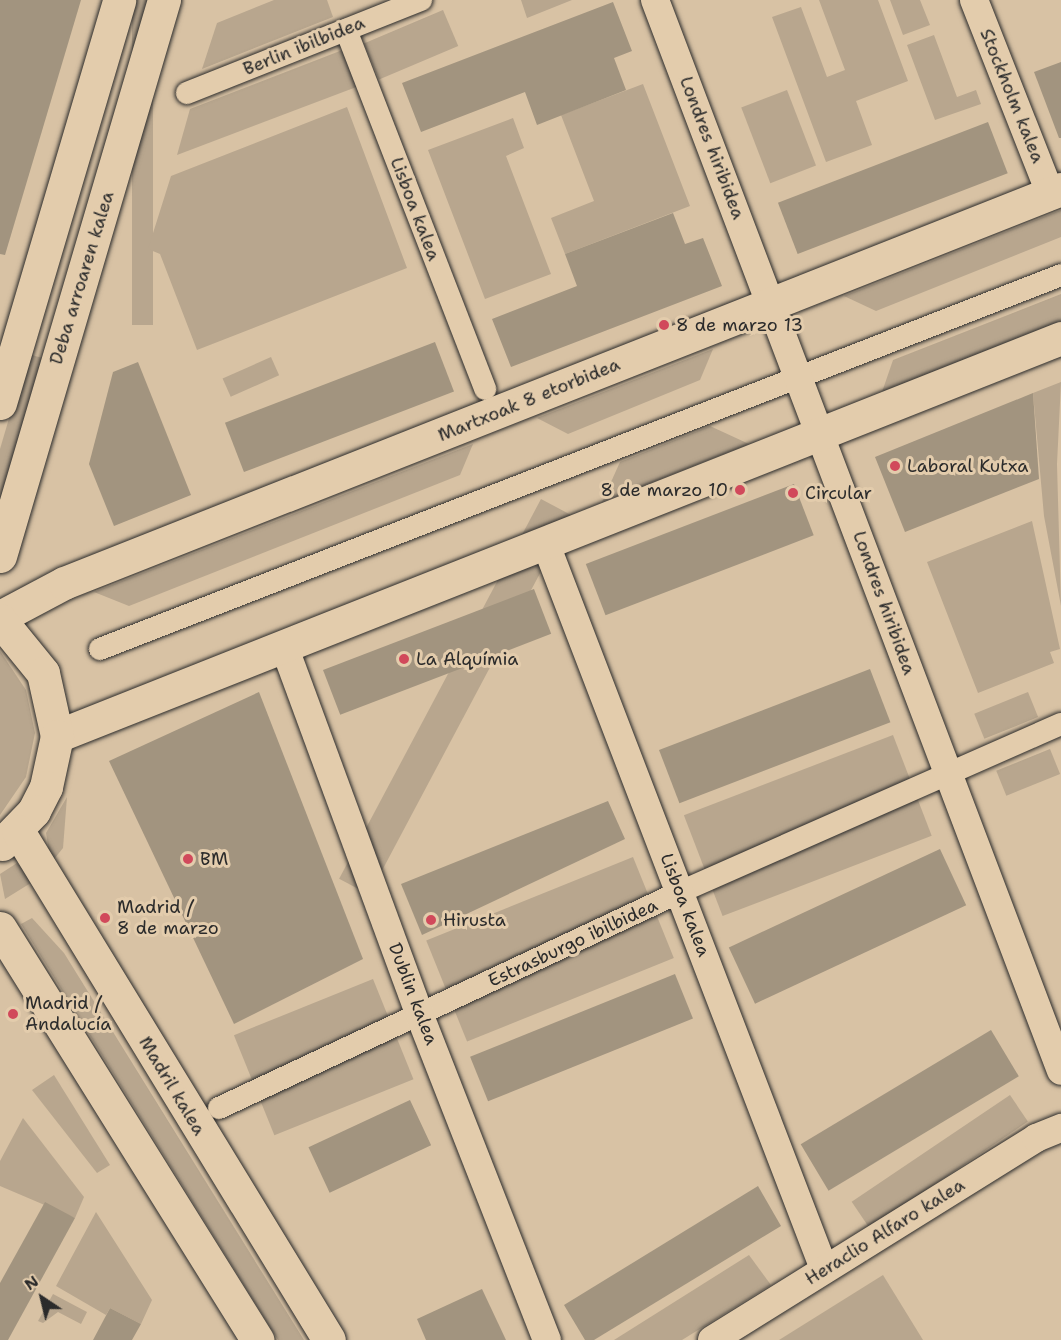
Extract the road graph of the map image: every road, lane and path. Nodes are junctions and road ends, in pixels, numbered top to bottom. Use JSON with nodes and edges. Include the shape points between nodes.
{"nodes":[{"id":1,"x":119,"y":0,"type":"edge"},
{"id":2,"x":164,"y":0,"type":"edge"},
{"id":3,"x":421,"y":0,"type":"edge"},
{"id":4,"x":655,"y":0,"type":"edge"},
{"id":5,"x":974,"y":0,"type":"edge"},
{"id":6,"x":346,"y":30,"type":"junction"},
{"id":7,"x":187,"y":93,"type":"dead end"},
{"id":8,"x":1056,"y":191,"type":"edge"},
{"id":9,"x":1061,"y":275,"type":"edge"},
{"id":10,"x":771,"y":303,"type":"junction"},
{"id":11,"x":11,"y":329,"type":"edge"},
{"id":12,"x":1061,"y":338,"type":"edge"},
{"id":13,"x":800,"y":377,"type":"junction"},
{"id":14,"x":485,"y":389,"type":"dead end"},
{"id":15,"x":0,"y":403,"type":"edge"},
{"id":16,"x":821,"y":433,"type":"junction"},
{"id":17,"x":545,"y":542,"type":"junction"},
{"id":18,"x":0,"y":556,"type":"edge"},
{"id":19,"x":0,"y":618,"type":"edge"},
{"id":20,"x":284,"y":646,"type":"junction"},
{"id":21,"x":100,"y":649,"type":"dead end"},
{"id":22,"x":1061,"y":724,"type":"edge"},
{"id":23,"x":57,"y":736,"type":"junction"},
{"id":24,"x":947,"y":771,"type":"junction"},
{"id":25,"x":9,"y":838,"type":"edge"},
{"id":26,"x":680,"y":892,"type":"junction"},
{"id":27,"x":0,"y":927,"type":"edge"},
{"id":28,"x":420,"y":1016,"type":"junction"},
{"id":29,"x":1061,"y":1071,"type":"edge"},
{"id":30,"x":219,"y":1108,"type":"dead end"},
{"id":31,"x":1061,"y":1128,"type":"edge"},
{"id":32,"x":824,"y":1269,"type":"junction"},
{"id":33,"x":257,"y":1340,"type":"edge"},
{"id":34,"x":329,"y":1340,"type":"edge"},
{"id":35,"x":547,"y":1340,"type":"edge"},
{"id":36,"x":712,"y":1340,"type":"edge"}],
"edges":[{"from":1,"to":11,"type":"main road"},
{"from":2,"to":18,"type":"main road","name":"Deba arroaren kalea"},
{"from":3,"to":6,"type":"street","name":"Berlin ibilbidea"},
{"from":4,"to":10,"type":"street","name":"Londres hiribidea"},
{"from":5,"to":8,"type":"street","name":"Stockholm kalea"},
{"from":6,"to":7,"type":"street","name":"Berlin ibilbidea"},
{"from":6,"to":14,"type":"street","name":"Lisboa kalea"},
{"from":8,"to":10,"type":"main road","name":"Martxoak 8 etorbidea"},
{"from":9,"to":13,"type":"street"},
{"from":10,"to":13,"type":"street","name":"Londres hiribidea"},
{"from":10,"to":19,"type":"main road","name":"Martxoak 8 etorbidea","via":[[64,584]]},
{"from":11,"to":15,"type":"main road"},
{"from":12,"to":16,"type":"main road"},
{"from":13,"to":16,"type":"street","name":"Londres hiribidea"},
{"from":13,"to":21,"type":"street"},
{"from":16,"to":17,"type":"main road"},
{"from":16,"to":24,"type":"street","name":"Londres hiribidea"},
{"from":17,"to":20,"type":"main road"},
{"from":17,"to":26,"type":"street","name":"Lisboa kalea"},
{"from":19,"to":23,"type":"main road","via":[[43,673]]},
{"from":20,"to":23,"type":"main road"},
{"from":20,"to":28,"type":"street","name":"Dublin kalea"},
{"from":22,"to":24,"type":"street","name":"Estrasburgo ibilbidea"},
{"from":23,"to":25,"type":"main road","via":[[46,788]]},
{"from":24,"to":26,"type":"street","name":"Estrasburgo ibilbidea"},
{"from":24,"to":29,"type":"street","name":"Londres hiribidea"},
{"from":25,"to":34,"type":"main road","name":"Madril kalea"},
{"from":26,"to":28,"type":"street","name":"Estrasburgo ibilbidea"},
{"from":26,"to":32,"type":"street","name":"Lisboa kalea"},
{"from":27,"to":33,"type":"main road"},
{"from":28,"to":30,"type":"street","name":"Estrasburgo ibilbidea"},
{"from":28,"to":35,"type":"street","name":"Dublin kalea"},
{"from":31,"to":32,"type":"street","name":"Heraclio Alfaro kalea","via":[[1036,1138]]},
{"from":32,"to":36,"type":"street","name":"Heraclio Alfaro kalea"}]}
